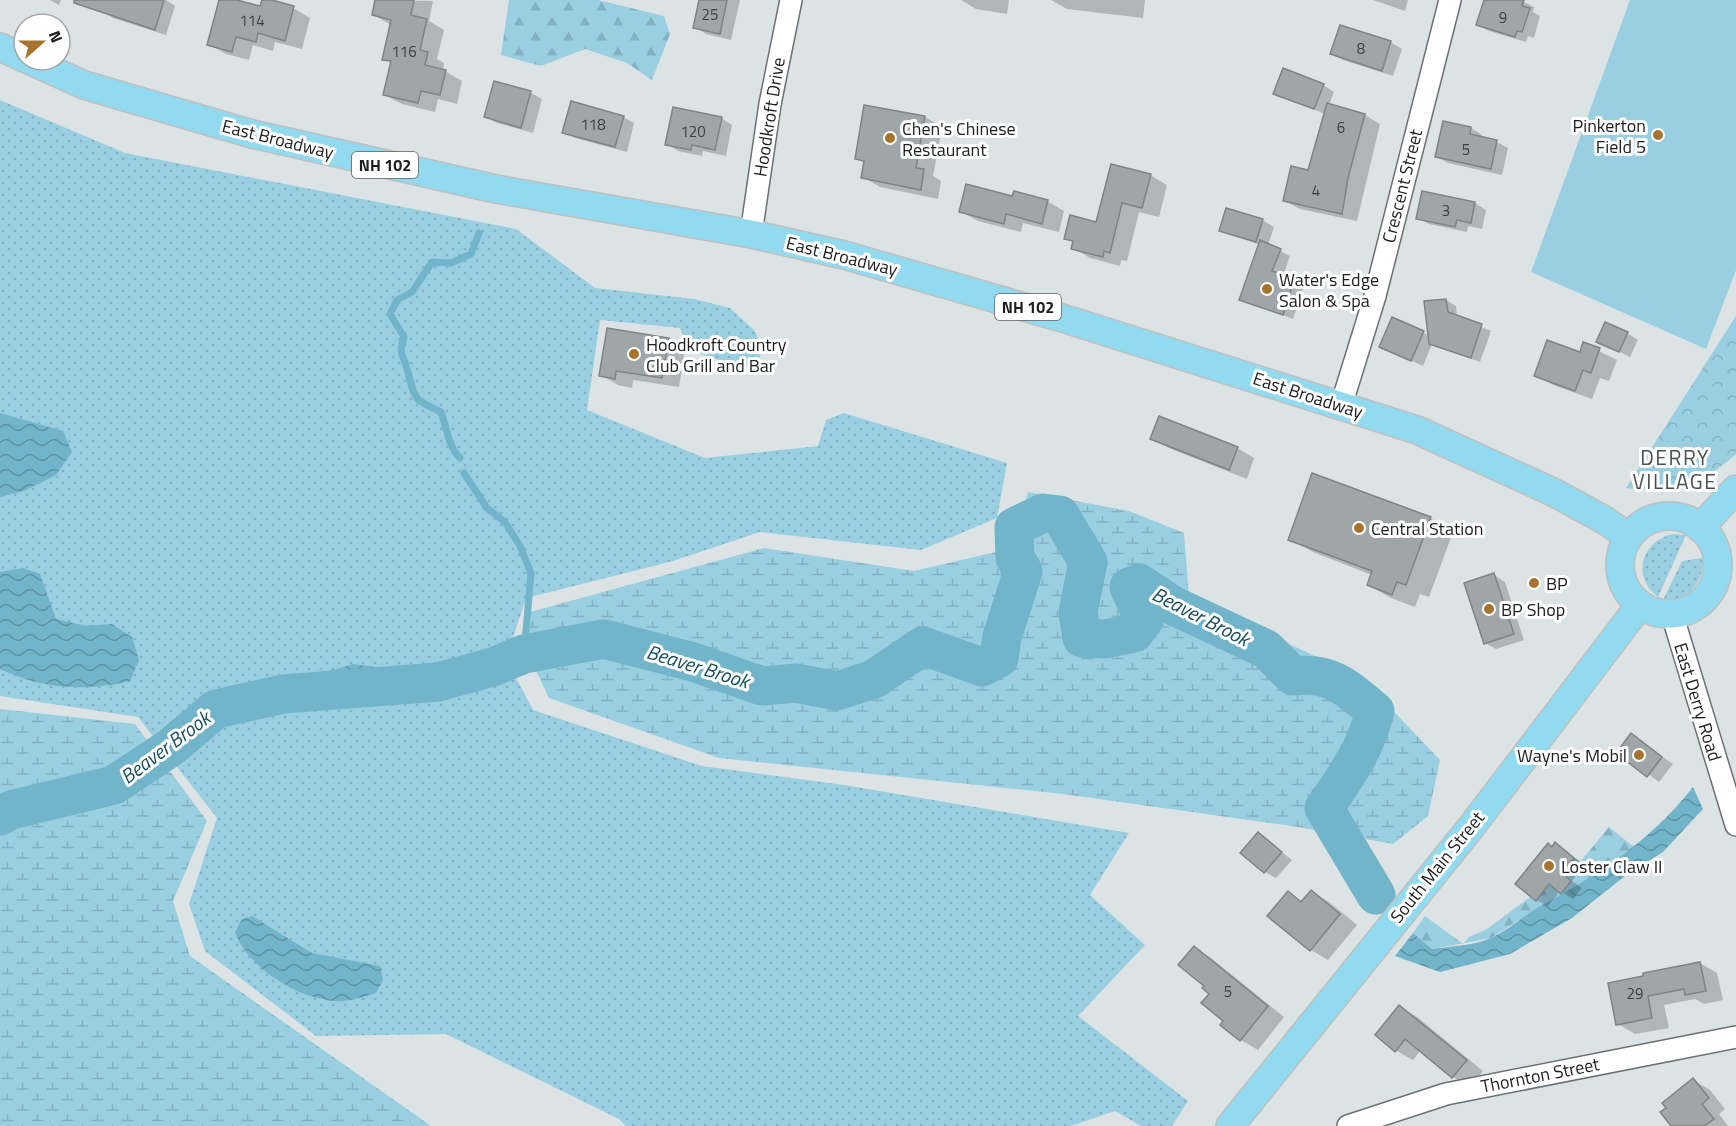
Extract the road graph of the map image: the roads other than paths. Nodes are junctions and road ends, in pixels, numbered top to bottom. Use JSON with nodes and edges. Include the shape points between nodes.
{"nodes":[{"id":1,"x":791,"y":0,"type":"edge"},
{"id":2,"x":1450,"y":0,"type":"edge"},
{"id":3,"x":55,"y":72,"type":"edge"},
{"id":4,"x":751,"y":234,"type":"junction"},
{"id":5,"x":1341,"y":406,"type":"junction"},
{"id":6,"x":1736,"y":489,"type":"edge"},
{"id":7,"x":1700,"y":528,"type":"junction"},
{"id":8,"x":1629,"y":537,"type":"junction"},
{"id":9,"x":1726,"y":581,"type":"edge"},
{"id":10,"x":1640,"y":605,"type":"junction"},
{"id":11,"x":1672,"y":614,"type":"junction"},
{"id":12,"x":1736,"y":825,"type":"edge"},
{"id":13,"x":1736,"y":1037,"type":"edge"},
{"id":14,"x":1394,"y":1118,"type":"edge"},
{"id":15,"x":1230,"y":1126,"type":"edge"},
{"id":16,"x":1348,"y":1126,"type":"edge"}],
"edges":[{"from":1,"to":4,"type":"street","name":"Hoodkroft Drive"},
{"from":2,"to":5,"type":"street","name":"Crescent Street","via":[[1374,297]]},
{"from":3,"to":4,"type":"main road","name":"East Broadway","number":"NH 102","via":[[84,85],[338,155],[496,189]]},
{"from":4,"to":5,"type":"main road","name":"East Broadway","number":"NH 102","via":[[916,274]]},
{"from":5,"to":8,"type":"main road","name":"East Broadway","number":"NH 102","via":[[1417,430],[1545,488]]},
{"from":6,"to":7,"type":"main road"},
{"from":7,"to":8,"type":"main road","via":[[1689,520],[1660,517],[1646,522]]},
{"from":7,"to":9,"type":"main road","via":[[1715,551]]},
{"from":8,"to":10,"type":"main road","via":[[1622,552],[1622,578]]},
{"from":9,"to":11,"type":"main road","via":[[1701,602]]},
{"from":10,"to":11,"type":"main road"},
{"from":10,"to":15,"type":"main road","name":"South Main Street","via":[[1514,772]]},
{"from":11,"to":12,"type":"street","name":"East Derry Road"},
{"from":13,"to":14,"type":"street","name":"Thornton Street","via":[[1446,1094]]},
{"from":14,"to":16,"type":"street","name":"Thornton Street"}]}
